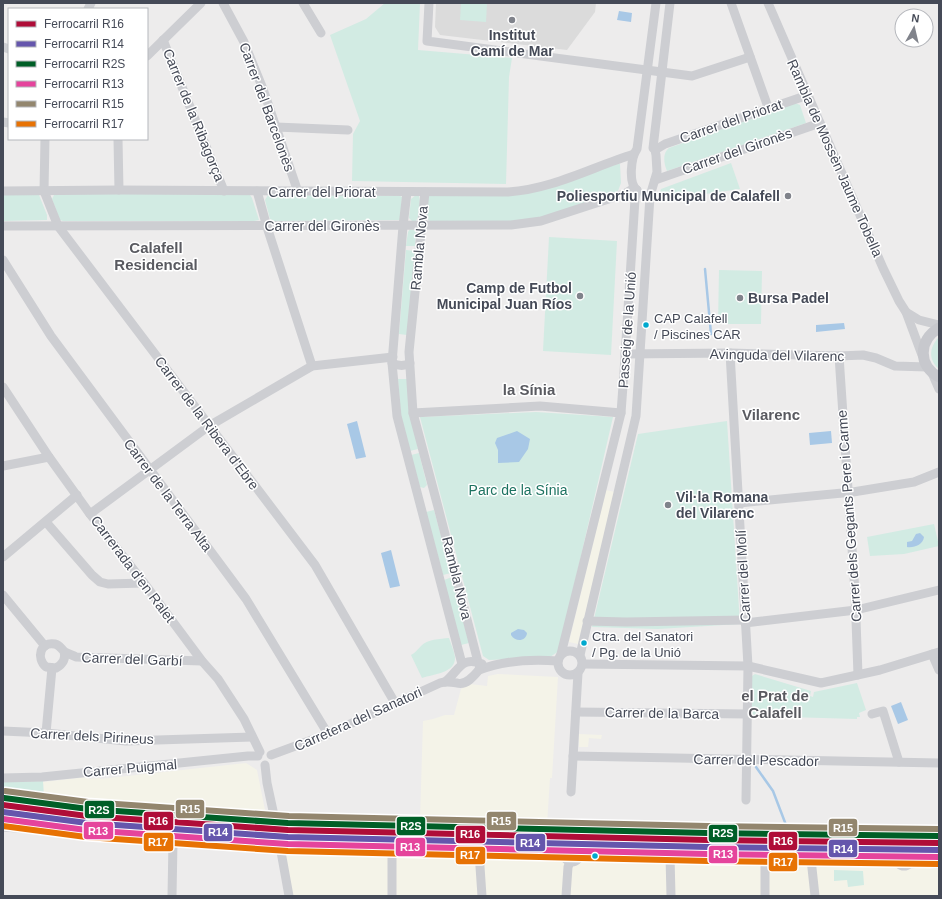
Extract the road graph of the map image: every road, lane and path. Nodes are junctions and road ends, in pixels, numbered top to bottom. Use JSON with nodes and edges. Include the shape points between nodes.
{"nodes":[{"id":1,"x":201,"y":3,"type":"edge"},
{"id":2,"x":223,"y":3,"type":"edge"},
{"id":3,"x":303,"y":3,"type":"edge"},
{"id":4,"x":429,"y":3,"type":"edge"},
{"id":5,"x":656,"y":3,"type":"edge"},
{"id":6,"x":670,"y":3,"type":"edge"},
{"id":7,"x":731,"y":3,"type":"edge"},
{"id":8,"x":768,"y":3,"type":"edge"},
{"id":9,"x":321,"y":33,"type":"dead end"},
{"id":10,"x":163,"y":40,"type":"junction"},
{"id":11,"x":148,"y":55,"type":"edge"},
{"id":12,"x":750,"y":57,"type":"junction"},
{"id":13,"x":648,"y":69,"type":"junction"},
{"id":14,"x":662,"y":72,"type":"junction"},
{"id":15,"x":808,"y":95,"type":"junction"},
{"id":16,"x":768,"y":108,"type":"junction"},
{"id":17,"x":820,"y":122,"type":"junction"},
{"id":18,"x":276,"y":127,"type":"junction"},
{"id":19,"x":348,"y":130,"type":"dead end"},
{"id":20,"x":45,"y":140,"type":"edge"},
{"id":21,"x":118,"y":140,"type":"edge"},
{"id":22,"x":654,"y":149,"type":"junction"},
{"id":23,"x":636,"y":152,"type":"junction"},
{"id":24,"x":654,"y":183,"type":"junction"},
{"id":25,"x":636,"y":189,"type":"junction"},
{"id":26,"x":44,"y":190,"type":"junction"},
{"id":27,"x":119,"y":190,"type":"junction"},
{"id":28,"x":3,"y":191,"type":"edge"},
{"id":29,"x":224,"y":191,"type":"junction"},
{"id":30,"x":257,"y":191,"type":"junction"},
{"id":31,"x":298,"y":192,"type":"junction"},
{"id":32,"x":408,"y":192,"type":"junction"},
{"id":33,"x":425,"y":192,"type":"junction"},
{"id":34,"x":3,"y":226,"type":"edge"},
{"id":35,"x":58,"y":226,"type":"junction"},
{"id":36,"x":267,"y":226,"type":"junction"},
{"id":37,"x":404,"y":226,"type":"junction"},
{"id":38,"x":422,"y":226,"type":"junction"},
{"id":39,"x":3,"y":260,"type":"edge"},
{"id":40,"x":906,"y":312,"type":"junction"},
{"id":41,"x":939,"y":325,"type":"edge"},
{"id":42,"x":939,"y":328,"type":"edge"},
{"id":43,"x":409,"y":352,"type":"junction"},
{"id":44,"x":730,"y":353,"type":"junction"},
{"id":45,"x":625,"y":354,"type":"junction"},
{"id":46,"x":640,"y":354,"type":"junction"},
{"id":47,"x":839,"y":356,"type":"junction"},
{"id":48,"x":393,"y":357,"type":"junction"},
{"id":49,"x":410,"y":363,"type":"junction"},
{"id":50,"x":312,"y":366,"type":"junction"},
{"id":51,"x":930,"y":369,"type":"edge"},
{"id":52,"x":939,"y":389,"type":"edge"},
{"id":53,"x":4,"y":390,"type":"edge"},
{"id":54,"x":413,"y":413,"type":"junction"},
{"id":55,"x":621,"y":413,"type":"junction"},
{"id":56,"x":209,"y":426,"type":"junction"},
{"id":57,"x":49,"y":457,"type":"junction"},
{"id":58,"x":3,"y":466,"type":"edge"},
{"id":59,"x":150,"y":470,"type":"junction"},
{"id":60,"x":939,"y":472,"type":"edge"},
{"id":61,"x":848,"y":492,"type":"junction"},
{"id":62,"x":435,"y":493,"type":"junction"},
{"id":63,"x":77,"y":495,"type":"junction"},
{"id":64,"x":419,"y":497,"type":"junction"},
{"id":65,"x":739,"y":503,"type":"junction"},
{"id":66,"x":90,"y":514,"type":"junction"},
{"id":67,"x":46,"y":522,"type":"junction"},
{"id":68,"x":3,"y":557,"type":"edge"},
{"id":69,"x":144,"y":583,"type":"junction"},
{"id":70,"x":939,"y":590,"type":"edge"},
{"id":71,"x":3,"y":594,"type":"edge"},
{"id":72,"x":856,"y":610,"type":"junction"},
{"id":73,"x":587,"y":621,"type":"junction"},
{"id":74,"x":745,"y":621,"type":"junction"},
{"id":75,"x":45,"y":646,"type":"junction"},
{"id":76,"x":64,"y":651,"type":"junction"},
{"id":77,"x":936,"y":653,"type":"edge"},
{"id":78,"x":580,"y":655,"type":"junction"},
{"id":79,"x":560,"y":658,"type":"junction"},
{"id":80,"x":202,"y":661,"type":"junction"},
{"id":81,"x":462,"y":664,"type":"junction"},
{"id":82,"x":583,"y":664,"type":"junction"},
{"id":83,"x":479,"y":665,"type":"junction"},
{"id":84,"x":748,"y":666,"type":"junction"},
{"id":85,"x":52,"y":668,"type":"junction"},
{"id":86,"x":939,"y":670,"type":"edge"},
{"id":87,"x":578,"y":674,"type":"junction"},
{"id":88,"x":858,"y":675,"type":"junction"},
{"id":89,"x":450,"y":680,"type":"junction"},
{"id":90,"x":395,"y":703,"type":"junction"},
{"id":91,"x":576,"y":712,"type":"junction"},
{"id":92,"x":747,"y":714,"type":"junction"},
{"id":93,"x":872,"y":714,"type":"dead end"},
{"id":94,"x":3,"y":731,"type":"edge"},
{"id":95,"x":46,"y":733,"type":"junction"},
{"id":96,"x":328,"y":734,"type":"junction"},
{"id":97,"x":252,"y":737,"type":"junction"},
{"id":98,"x":259,"y":754,"type":"junction"},
{"id":99,"x":271,"y":755,"type":"junction"},
{"id":100,"x":573,"y":756,"type":"junction"},
{"id":101,"x":746,"y":760,"type":"junction"},
{"id":102,"x":900,"y":762,"type":"junction"},
{"id":103,"x":939,"y":763,"type":"edge"},
{"id":104,"x":265,"y":765,"type":"junction"},
{"id":105,"x":3,"y":778,"type":"edge"},
{"id":106,"x":571,"y":792,"type":"dead end"},
{"id":107,"x":746,"y":800,"type":"dead end"},
{"id":108,"x":275,"y":820,"type":"tunnel mouth"},
{"id":109,"x":3,"y":827,"type":"edge"},
{"id":110,"x":278,"y":835,"type":"tunnel mouth"},
{"id":111,"x":173,"y":841,"type":"junction"},
{"id":112,"x":280,"y":847,"type":"junction"},
{"id":113,"x":392,"y":851,"type":"junction"},
{"id":114,"x":479,"y":852,"type":"junction"},
{"id":115,"x":564,"y":854,"type":"junction"},
{"id":116,"x":580,"y":854,"type":"junction"},
{"id":117,"x":939,"y":854,"type":"edge"},
{"id":118,"x":670,"y":856,"type":"junction"},
{"id":119,"x":765,"y":858,"type":"junction"},
{"id":120,"x":909,"y":858,"type":"junction"},
{"id":121,"x":811,"y":859,"type":"junction"},
{"id":122,"x":897,"y":860,"type":"junction"},
{"id":123,"x":570,"y":862,"type":"junction"},
{"id":124,"x":939,"y":864,"type":"edge"},
{"id":125,"x":172,"y":896,"type":"edge"},
{"id":126,"x":289,"y":896,"type":"edge"},
{"id":127,"x":392,"y":896,"type":"edge"},
{"id":128,"x":482,"y":896,"type":"edge"},
{"id":129,"x":566,"y":896,"type":"edge"},
{"id":130,"x":671,"y":896,"type":"edge"},
{"id":131,"x":765,"y":896,"type":"edge"},
{"id":132,"x":815,"y":896,"type":"edge"}],
"edges":[{"from":1,"to":10,"type":"street"},
{"from":2,"to":18,"type":"street","name":"Carrer del Barcelonès","via":[[244,42]]},
{"from":3,"to":9,"type":"street"},
{"from":4,"to":13,"type":"street","via":[[427,41]]},
{"from":5,"to":13,"type":"street","name":"Passeig de la Unió"},
{"from":6,"to":14,"type":"street","name":"Passeig de la Unió"},
{"from":7,"to":12,"type":"street"},
{"from":8,"to":15,"type":"street","name":"Rambla de Mossèn Jaume Tobella"},
{"from":10,"to":11,"type":"street"},
{"from":10,"to":29,"type":"street","name":"Carrer de la Ribagorça"},
{"from":12,"to":14,"type":"street","via":[[692,76]]},
{"from":12,"to":16,"type":"street"},
{"from":13,"to":14,"type":"street"},
{"from":13,"to":23,"type":"street","name":"Passeig de la Unió"},
{"from":14,"to":22,"type":"street","name":"Passeig de la Unió"},
{"from":15,"to":16,"type":"street","name":"Carrer del Priorat"},
{"from":15,"to":17,"type":"street","name":"Rambla de Mossèn Jaume Tobella"},
{"from":16,"to":22,"type":"street","name":"Carrer del Priorat"},
{"from":17,"to":24,"type":"street","name":"Carrer del Gironès"},
{"from":17,"to":40,"type":"street","name":"Rambla de Mossèn Jaume Tobella","via":[[883,268]]},
{"from":18,"to":19,"type":"street"},
{"from":18,"to":31,"type":"street","name":"Carrer del Barcelonès"},
{"from":20,"to":26,"type":"street","name":"Carrer de la Ribera d'Ebre"},
{"from":21,"to":27,"type":"street"},
{"from":22,"to":23,"type":"street","name":"Carrer del Priorat","via":[[645,146]]},
{"from":22,"to":24,"type":"street","name":"Passeig de la Unió"},
{"from":23,"to":25,"type":"street","name":"Passeig de la Unió","via":[[632,177]]},
{"from":23,"to":33,"type":"street","name":"Carrer del Priorat","via":[[550,185],[529,190]]},
{"from":24,"to":25,"type":"street","name":"Carrer del Gironès","via":[[646,190]]},
{"from":24,"to":46,"type":"street","name":"Passeig de la Unió","via":[[649,202]]},
{"from":25,"to":38,"type":"street","name":"Carrer del Gironès","via":[[541,222],[512,225]]},
{"from":25,"to":45,"type":"street","name":"Passeig de la Unió"},
{"from":26,"to":27,"type":"street","name":"Carrer del Priorat"},
{"from":26,"to":28,"type":"street","name":"Carrer del Priorat"},
{"from":26,"to":35,"type":"street","name":"Carrer de la Ribera d'Ebre"},
{"from":27,"to":29,"type":"street","name":"Carrer del Priorat"},
{"from":29,"to":30,"type":"street","name":"Carrer del Priorat"},
{"from":30,"to":31,"type":"street","name":"Carrer del Priorat"},
{"from":30,"to":36,"type":"street"},
{"from":31,"to":32,"type":"street","name":"Carrer del Priorat"},
{"from":32,"to":33,"type":"street","name":"Carrer del Priorat"},
{"from":32,"to":37,"type":"street","name":"Rambla Nova"},
{"from":33,"to":38,"type":"street","name":"Rambla Nova"},
{"from":34,"to":35,"type":"street","name":"Carrer del Gironès"},
{"from":35,"to":36,"type":"street","name":"Carrer del Gironès"},
{"from":35,"to":56,"type":"street","name":"Carrer de la Ribera d'Ebre"},
{"from":36,"to":37,"type":"street","name":"Carrer del Gironès"},
{"from":36,"to":50,"type":"street"},
{"from":37,"to":38,"type":"street","name":"Carrer del Gironès"},
{"from":37,"to":48,"type":"street","name":"Rambla Nova"},
{"from":38,"to":43,"type":"street","name":"Rambla Nova"},
{"from":39,"to":59,"type":"street","name":"Carrer de la Terra Alta","via":[[52,336]]},
{"from":40,"to":41,"type":"street","via":[[919,320]]},
{"from":40,"to":51,"type":"street","name":"Rambla de Mossèn Jaume Tobella"},
{"from":42,"to":51,"type":"main road","via":[[932,332],[924,346]]},
{"from":43,"to":48,"type":"street","via":[[400,349]]},
{"from":43,"to":49,"type":"street","name":"Rambla Nova"},
{"from":44,"to":46,"type":"street","name":"Avinguda del Vilarenc"},
{"from":44,"to":47,"type":"street","name":"Avinguda del Vilarenc"},
{"from":44,"to":65,"type":"street","name":"Carrer del Molí"},
{"from":45,"to":46,"type":"street","name":"Avinguda del Vilarenc"},
{"from":45,"to":55,"type":"street","name":"Passeig de la Unió"},
{"from":46,"to":73,"type":"street","name":"Passeig de la Unió","via":[[636,416]]},
{"from":47,"to":51,"type":"street","name":"Avinguda del Vilarenc","via":[[863,355],[895,366]]},
{"from":47,"to":61,"type":"street","name":"Carrer dels Gegants Pere i Carme"},
{"from":48,"to":49,"type":"street","via":[[401,366]]},
{"from":48,"to":50,"type":"street"},
{"from":48,"to":64,"type":"street","name":"Rambla Nova","via":[[398,416]]},
{"from":49,"to":54,"type":"street","name":"Rambla Nova"},
{"from":50,"to":56,"type":"street"},
{"from":51,"to":52,"type":"street","name":"Rambla de Mossèn Jaume Tobella"},
{"from":53,"to":57,"type":"street","name":"Carrerada d'en Ralet"},
{"from":54,"to":55,"type":"street","via":[[540,406]]},
{"from":54,"to":62,"type":"street","name":"Rambla Nova"},
{"from":55,"to":79,"type":"street","name":"Passeig de la Unió"},
{"from":56,"to":59,"type":"street"},
{"from":56,"to":90,"type":"street","name":"Carrer de la Ribera d'Ebre","via":[[315,565]]},
{"from":57,"to":58,"type":"street"},
{"from":57,"to":63,"type":"street","name":"Carrerada d'en Ralet"},
{"from":59,"to":66,"type":"street"},
{"from":59,"to":96,"type":"street","name":"Carrer de la Terra Alta","via":[[246,599]]},
{"from":60,"to":61,"type":"street","via":[[914,482]]},
{"from":61,"to":65,"type":"street"},
{"from":61,"to":72,"type":"street","name":"Carrer dels Gegants Pere i Carme"},
{"from":62,"to":64,"type":"street"},
{"from":62,"to":83,"type":"street","name":"Rambla Nova"},
{"from":63,"to":66,"type":"street","name":"Carrerada d'en Ralet"},
{"from":63,"to":67,"type":"street"},
{"from":64,"to":81,"type":"street","name":"Rambla Nova"},
{"from":65,"to":74,"type":"street","name":"Carrer del Molí"},
{"from":66,"to":69,"type":"street","name":"Carrerada d'en Ralet"},
{"from":67,"to":68,"type":"street"},
{"from":67,"to":69,"type":"street","via":[[100,582]]},
{"from":69,"to":80,"type":"street","name":"Carrerada d'en Ralet"},
{"from":70,"to":72,"type":"street"},
{"from":71,"to":75,"type":"street"},
{"from":72,"to":74,"type":"street"},
{"from":72,"to":88,"type":"street","name":"Carrer dels Gegants Pere i Carme"},
{"from":73,"to":74,"type":"street"},
{"from":73,"to":78,"type":"street","name":"Passeig de la Unió"},
{"from":74,"to":84,"type":"street","name":"Carrer del Molí"},
{"from":75,"to":76,"type":"street","via":[[58,645]]},
{"from":75,"to":85,"type":"street","via":[[40,653],[41,661],[46,667]]},
{"from":76,"to":80,"type":"street","name":"Carrer del Garbí","via":[[76,657]]},
{"from":76,"to":85,"type":"street","via":[[63,662]]},
{"from":77,"to":86,"type":"street"},
{"from":77,"to":88,"type":"street"},
{"from":78,"to":79,"type":"street","via":[[568,651]]},
{"from":78,"to":82,"type":"street"},
{"from":79,"to":83,"type":"street"},
{"from":79,"to":87,"type":"street","via":[[558,666],[562,673],[570,676]]},
{"from":80,"to":97,"type":"street","name":"Carrerada d'en Ralet","via":[[218,679],[244,719]]},
{"from":81,"to":83,"type":"street","via":[[472,661]]},
{"from":81,"to":89,"type":"street"},
{"from":82,"to":84,"type":"street"},
{"from":82,"to":87,"type":"street"},
{"from":83,"to":89,"type":"street","name":"Carretera del Sanatori","via":[[467,681],[460,684]]},
{"from":84,"to":88,"type":"street","via":[[821,683]]},
{"from":84,"to":92,"type":"street","name":"Carrer del Molí"},
{"from":85,"to":95,"type":"street"},
{"from":87,"to":91,"type":"street"},
{"from":89,"to":90,"type":"street","name":"Carretera del Sanatori"},
{"from":90,"to":96,"type":"street","name":"Carretera del Sanatori"},
{"from":91,"to":92,"type":"street","name":"Carrer de la Barca"},
{"from":91,"to":100,"type":"street"},
{"from":92,"to":101,"type":"street","name":"Carrer del Molí"},
{"from":93,"to":102,"type":"street","via":[[883,711]]},
{"from":94,"to":95,"type":"street","name":"Carrer dels Pirineus"},
{"from":95,"to":97,"type":"street","name":"Carrer dels Pirineus","via":[[126,741]]},
{"from":96,"to":99,"type":"street","name":"Carretera del Sanatori"},
{"from":97,"to":98,"type":"street","name":"Carrerada d'en Ralet"},
{"from":98,"to":99,"type":"street","via":[[267,751]]},
{"from":98,"to":104,"type":"street","via":[[260,763]]},
{"from":98,"to":105,"type":"street","name":"Carrer Puigmal","via":[[42,777]]},
{"from":99,"to":104,"type":"street","via":[[271,762]]},
{"from":100,"to":101,"type":"street","name":"Carrer del Pescador"},
{"from":100,"to":106,"type":"street"},
{"from":101,"to":102,"type":"street","name":"Carrer del Pescador"},
{"from":101,"to":107,"type":"street","name":"Carrer del Molí"},
{"from":102,"to":103,"type":"street","name":"Carrer del Pescador"},
{"from":104,"to":108,"type":"street"},
{"from":109,"to":111,"type":"street"},
{"from":110,"to":112,"type":"street"},
{"from":111,"to":112,"type":"street"},
{"from":111,"to":125,"type":"street"},
{"from":112,"to":113,"type":"street"},
{"from":112,"to":126,"type":"street"},
{"from":113,"to":114,"type":"street"},
{"from":113,"to":127,"type":"street"},
{"from":114,"to":115,"type":"street"},
{"from":114,"to":128,"type":"street"},
{"from":115,"to":116,"type":"street","via":[[567,848],[572,846]]},
{"from":115,"to":123,"type":"street"},
{"from":116,"to":118,"type":"street"},
{"from":116,"to":123,"type":"street","via":[[578,859]]},
{"from":117,"to":120,"type":"street"},
{"from":118,"to":119,"type":"street"},
{"from":118,"to":130,"type":"street"},
{"from":119,"to":121,"type":"street"},
{"from":119,"to":131,"type":"street"},
{"from":120,"to":122,"type":"street","via":[[902,866]]},
{"from":120,"to":122,"type":"street","via":[[900,852]]},
{"from":120,"to":124,"type":"street","via":[[922,863]]},
{"from":121,"to":122,"type":"street"},
{"from":121,"to":132,"type":"street"},
{"from":123,"to":129,"type":"street"}]}
